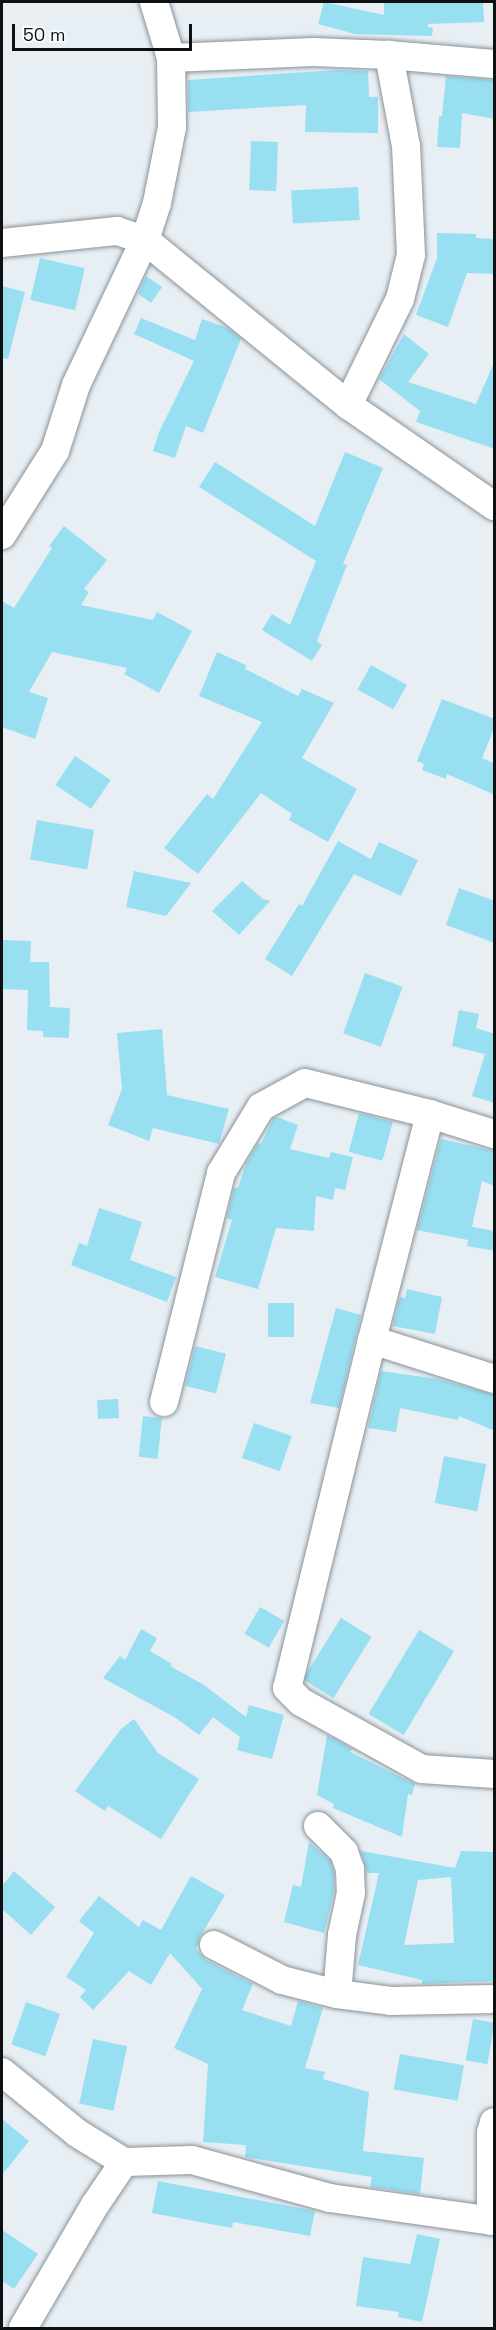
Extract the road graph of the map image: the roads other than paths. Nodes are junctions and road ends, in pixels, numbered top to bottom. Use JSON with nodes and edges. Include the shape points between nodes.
{"nodes":[{"id":1,"x":154,"y":2,"type":"edge"},
{"id":2,"x":389,"y":54,"type":"junction"},
{"id":3,"x":171,"y":58,"type":"junction"},
{"id":4,"x":495,"y":64,"type":"edge"},
{"id":5,"x":145,"y":240,"type":"junction"},
{"id":6,"x":2,"y":243,"type":"edge"},
{"id":7,"x":348,"y":405,"type":"junction"},
{"id":8,"x":495,"y":506,"type":"edge"},
{"id":9,"x":2,"y":535,"type":"edge"},
{"id":10,"x":430,"y":1114,"type":"junction"},
{"id":11,"x":495,"y":1134,"type":"edge"},
{"id":12,"x":372,"y":1340,"type":"junction"},
{"id":13,"x":495,"y":1379,"type":"edge"},
{"id":14,"x":164,"y":1402,"type":"dead end"},
{"id":15,"x":495,"y":1774,"type":"edge"},
{"id":16,"x":318,"y":1826,"type":"dead end"},
{"id":17,"x":214,"y":1945,"type":"dead end"},
{"id":18,"x":337,"y":1994,"type":"junction"},
{"id":19,"x":495,"y":1999,"type":"edge"},
{"id":20,"x":2,"y":2072,"type":"edge"},
{"id":21,"x":495,"y":2122,"type":"edge"},
{"id":22,"x":124,"y":2162,"type":"junction"},
{"id":23,"x":493,"y":2221,"type":"edge"},
{"id":24,"x":23,"y":2328,"type":"edge"}],
"edges":[{"from":1,"to":3,"type":"street"},
{"from":2,"to":3,"type":"street","via":[[280,52]]},
{"from":2,"to":4,"type":"street"},
{"from":2,"to":7,"type":"street","via":[[406,146],[411,255],[400,299]]},
{"from":3,"to":5,"type":"street","via":[[172,128]]},
{"from":5,"to":6,"type":"street","via":[[117,231]]},
{"from":5,"to":7,"type":"street"},
{"from":5,"to":9,"type":"street","via":[[76,385],[55,451]]},
{"from":7,"to":8,"type":"street"},
{"from":10,"to":11,"type":"street"},
{"from":10,"to":12,"type":"street"},
{"from":10,"to":14,"type":"street","via":[[305,1083],[261,1107],[221,1173]]},
{"from":12,"to":13,"type":"street"},
{"from":12,"to":15,"type":"street","via":[[287,1688],[301,1702],[422,1769]]},
{"from":16,"to":18,"type":"street","via":[[344,1852],[350,1869],[351,1893],[342,1935]]},
{"from":17,"to":18,"type":"street","via":[[282,1980]]},
{"from":18,"to":19,"type":"street","via":[[391,2001]]},
{"from":20,"to":22,"type":"street","via":[[77,2133]]},
{"from":21,"to":23,"type":"street","via":[[490,2133]]},
{"from":22,"to":23,"type":"street","via":[[192,2160],[330,2198]]},
{"from":22,"to":24,"type":"street"}]}
